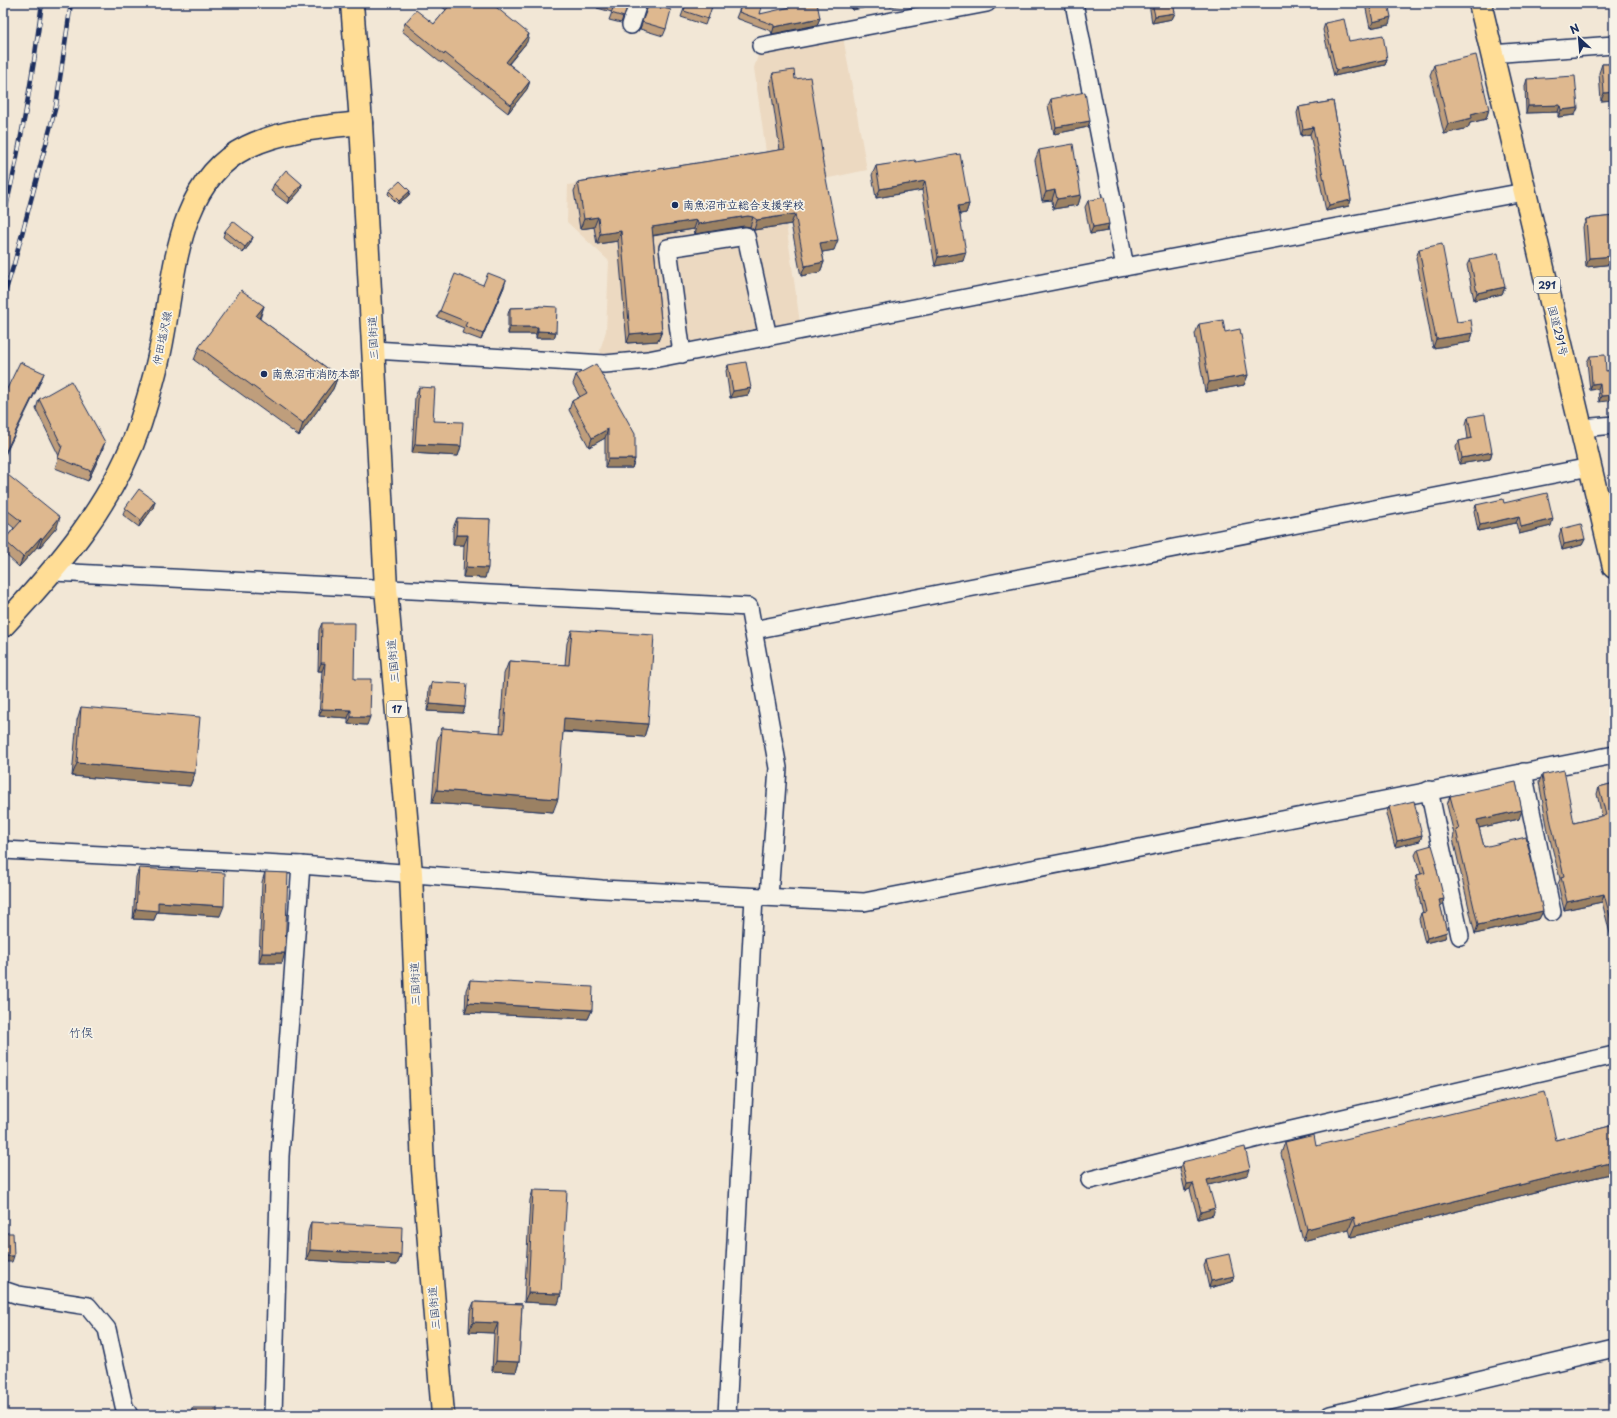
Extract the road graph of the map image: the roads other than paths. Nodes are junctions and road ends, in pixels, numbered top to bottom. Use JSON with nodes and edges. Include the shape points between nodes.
{"nodes":[{"id":1,"x":638,"y":3,"type":"edge"},
{"id":2,"x":987,"y":3,"type":"edge"},
{"id":3,"x":1074,"y":3,"type":"edge"},
{"id":4,"x":1480,"y":3,"type":"edge"},
{"id":5,"x":355,"y":8,"type":"edge"},
{"id":6,"x":631,"y":25,"type":"dead end"},
{"id":7,"x":1614,"y":45,"type":"edge"},
{"id":8,"x":762,"y":46,"type":"dead end"},
{"id":9,"x":1491,"y":54,"type":"junction"},
{"id":10,"x":361,"y":123,"type":"junction"},
{"id":11,"x":1524,"y":192,"type":"junction"},
{"id":12,"x":1125,"y":267,"type":"junction"},
{"id":13,"x":768,"y":337,"type":"junction"},
{"id":14,"x":374,"y":350,"type":"junction"},
{"id":15,"x":682,"y":354,"type":"junction"},
{"id":16,"x":1614,"y":425,"type":"edge"},
{"id":17,"x":1582,"y":428,"type":"junction"},
{"id":18,"x":1590,"y":467,"type":"junction"},
{"id":19,"x":1614,"y":567,"type":"edge"},
{"id":20,"x":53,"y":572,"type":"junction"},
{"id":21,"x":386,"y":588,"type":"junction"},
{"id":22,"x":3,"y":626,"type":"edge"},
{"id":23,"x":753,"y":630,"type":"junction"},
{"id":24,"x":1614,"y":754,"type":"edge"},
{"id":25,"x":1522,"y":772,"type":"junction"},
{"id":26,"x":1429,"y":790,"type":"junction"},
{"id":27,"x":3,"y":850,"type":"edge"},
{"id":28,"x":301,"y":865,"type":"junction"},
{"id":29,"x":410,"y":873,"type":"junction"},
{"id":30,"x":761,"y":897,"type":"junction"},
{"id":31,"x":1552,"y":912,"type":"dead end"},
{"id":32,"x":1460,"y":936,"type":"dead end"},
{"id":33,"x":1614,"y":1055,"type":"edge"},
{"id":34,"x":1090,"y":1180,"type":"dead end"},
{"id":35,"x":3,"y":1290,"type":"edge"},
{"id":36,"x":1614,"y":1348,"type":"edge"},
{"id":37,"x":128,"y":1415,"type":"edge"},
{"id":38,"x":273,"y":1415,"type":"edge"},
{"id":39,"x":443,"y":1415,"type":"edge"},
{"id":40,"x":727,"y":1415,"type":"edge"},
{"id":41,"x":1330,"y":1415,"type":"edge"}],
"edges":[{"from":1,"to":6,"type":"street"},
{"from":2,"to":8,"type":"street"},
{"from":3,"to":12,"type":"street"},
{"from":4,"to":9,"type":"main road","name":"国道291号","number":"291"},
{"from":5,"to":10,"type":"main road","name":"三国街道","number":"17"},
{"from":7,"to":9,"type":"street"},
{"from":9,"to":11,"type":"main road","name":"国道291号","number":"291"},
{"from":10,"to":14,"type":"main road","name":"三国街道","number":"17"},
{"from":10,"to":20,"type":"main road","name":"仲田塩沢線","via":[[297,130],[268,138],[245,148],[224,163],[204,183],[191,208],[182,235],[163,339],[139,426],[120,470],[90,522]]},
{"from":11,"to":12,"type":"street"},
{"from":11,"to":17,"type":"main road","name":"国道291号","number":"291"},
{"from":12,"to":13,"type":"street"},
{"from":13,"to":15,"type":"street"},
{"from":13,"to":15,"type":"street","via":[[746,236],[668,248]]},
{"from":14,"to":15,"type":"street","via":[[605,364]]},
{"from":14,"to":21,"type":"main road","name":"三国街道","number":"17"},
{"from":16,"to":17,"type":"street"},
{"from":17,"to":18,"type":"main road","name":"国道291号","number":"291"},
{"from":18,"to":19,"type":"main road","name":"国道291号","number":"291"},
{"from":18,"to":23,"type":"street"},
{"from":20,"to":21,"type":"street"},
{"from":20,"to":22,"type":"main road","name":"仲田塩沢線"},
{"from":21,"to":23,"type":"street","via":[[749,607]]},
{"from":21,"to":29,"type":"main road","name":"三国街道","number":"17"},
{"from":23,"to":30,"type":"street","via":[[778,768]]},
{"from":24,"to":25,"type":"street"},
{"from":25,"to":26,"type":"street"},
{"from":25,"to":31,"type":"street"},
{"from":26,"to":30,"type":"street","via":[[864,902]]},
{"from":26,"to":32,"type":"street"},
{"from":27,"to":28,"type":"street"},
{"from":28,"to":29,"type":"street"},
{"from":28,"to":38,"type":"street","via":[[280,1156]]},
{"from":29,"to":30,"type":"street","via":[[602,889]]},
{"from":29,"to":39,"type":"main road","name":"三国街道","number":"17","via":[[423,1168]]},
{"from":30,"to":40,"type":"street"},
{"from":33,"to":34,"type":"street","via":[[1270,1135]]},
{"from":35,"to":37,"type":"street","via":[[18,1295],[88,1306],[107,1329]]},
{"from":36,"to":41,"type":"street"}]}
